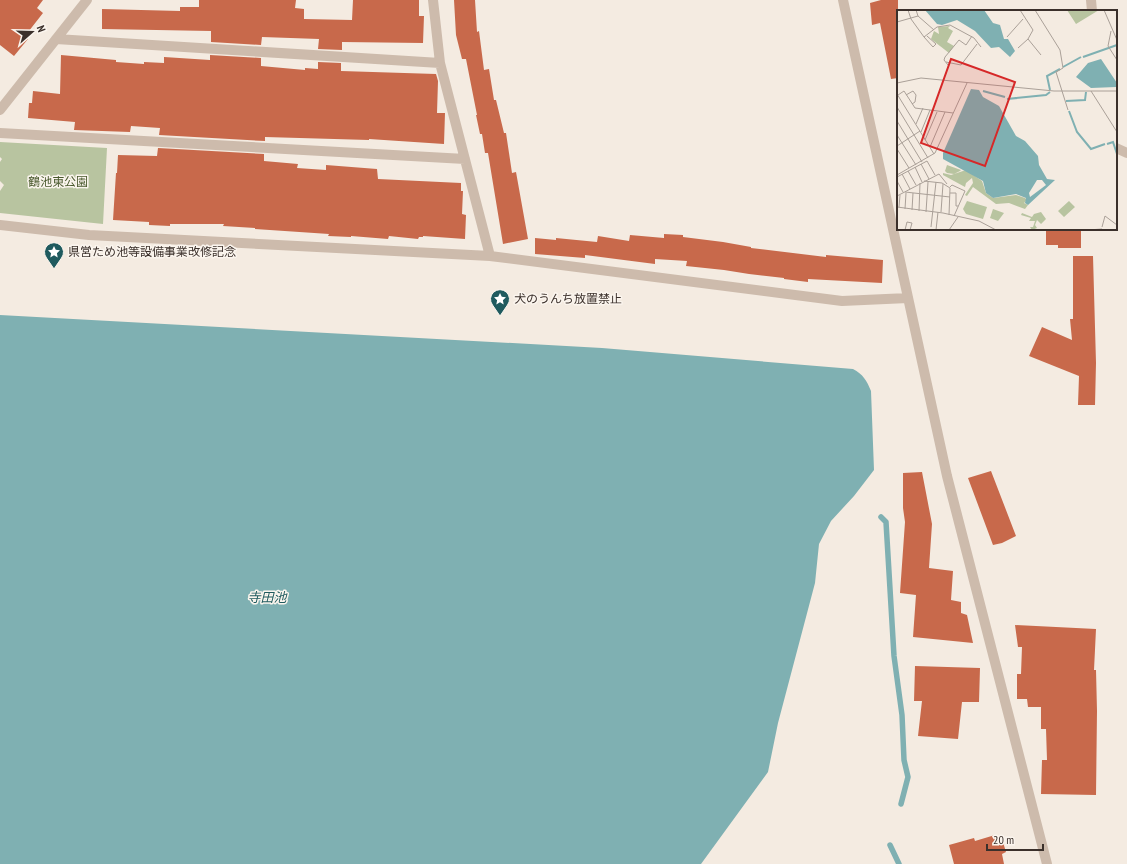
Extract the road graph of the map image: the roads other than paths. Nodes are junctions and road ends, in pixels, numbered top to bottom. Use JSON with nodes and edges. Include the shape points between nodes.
{"nodes":[{"id":1,"x":87,"y":0,"type":"edge"},
{"id":2,"x":433,"y":0,"type":"edge"},
{"id":3,"x":843,"y":0,"type":"edge"},
{"id":4,"x":1091,"y":0,"type":"edge"},
{"id":5,"x":1092,"y":10,"type":"edge"},
{"id":6,"x":56,"y":39,"type":"junction"},
{"id":7,"x":440,"y":63,"type":"junction"},
{"id":8,"x":0,"y":110,"type":"edge"},
{"id":9,"x":0,"y":133,"type":"edge"},
{"id":10,"x":1117,"y":148,"type":"edge"},
{"id":11,"x":1127,"y":153,"type":"edge"},
{"id":12,"x":465,"y":159,"type":"junction"},
{"id":13,"x":0,"y":225,"type":"edge"},
{"id":14,"x":490,"y":256,"type":"junction"},
{"id":15,"x":908,"y":298,"type":"junction"},
{"id":16,"x":1048,"y":864,"type":"edge"}],
"edges":[{"from":1,"to":6,"type":"street"},
{"from":2,"to":7,"type":"street"},
{"from":3,"to":15,"type":"street"},
{"from":4,"to":5,"type":"street"},
{"from":6,"to":7,"type":"street"},
{"from":6,"to":8,"type":"street"},
{"from":7,"to":12,"type":"street"},
{"from":9,"to":12,"type":"street"},
{"from":10,"to":11,"type":"street"},
{"from":12,"to":14,"type":"street"},
{"from":13,"to":14,"type":"street","via":[[89,235]]},
{"from":14,"to":15,"type":"street","via":[[842,301]]},
{"from":15,"to":16,"type":"street","via":[[946,476]]}]}
